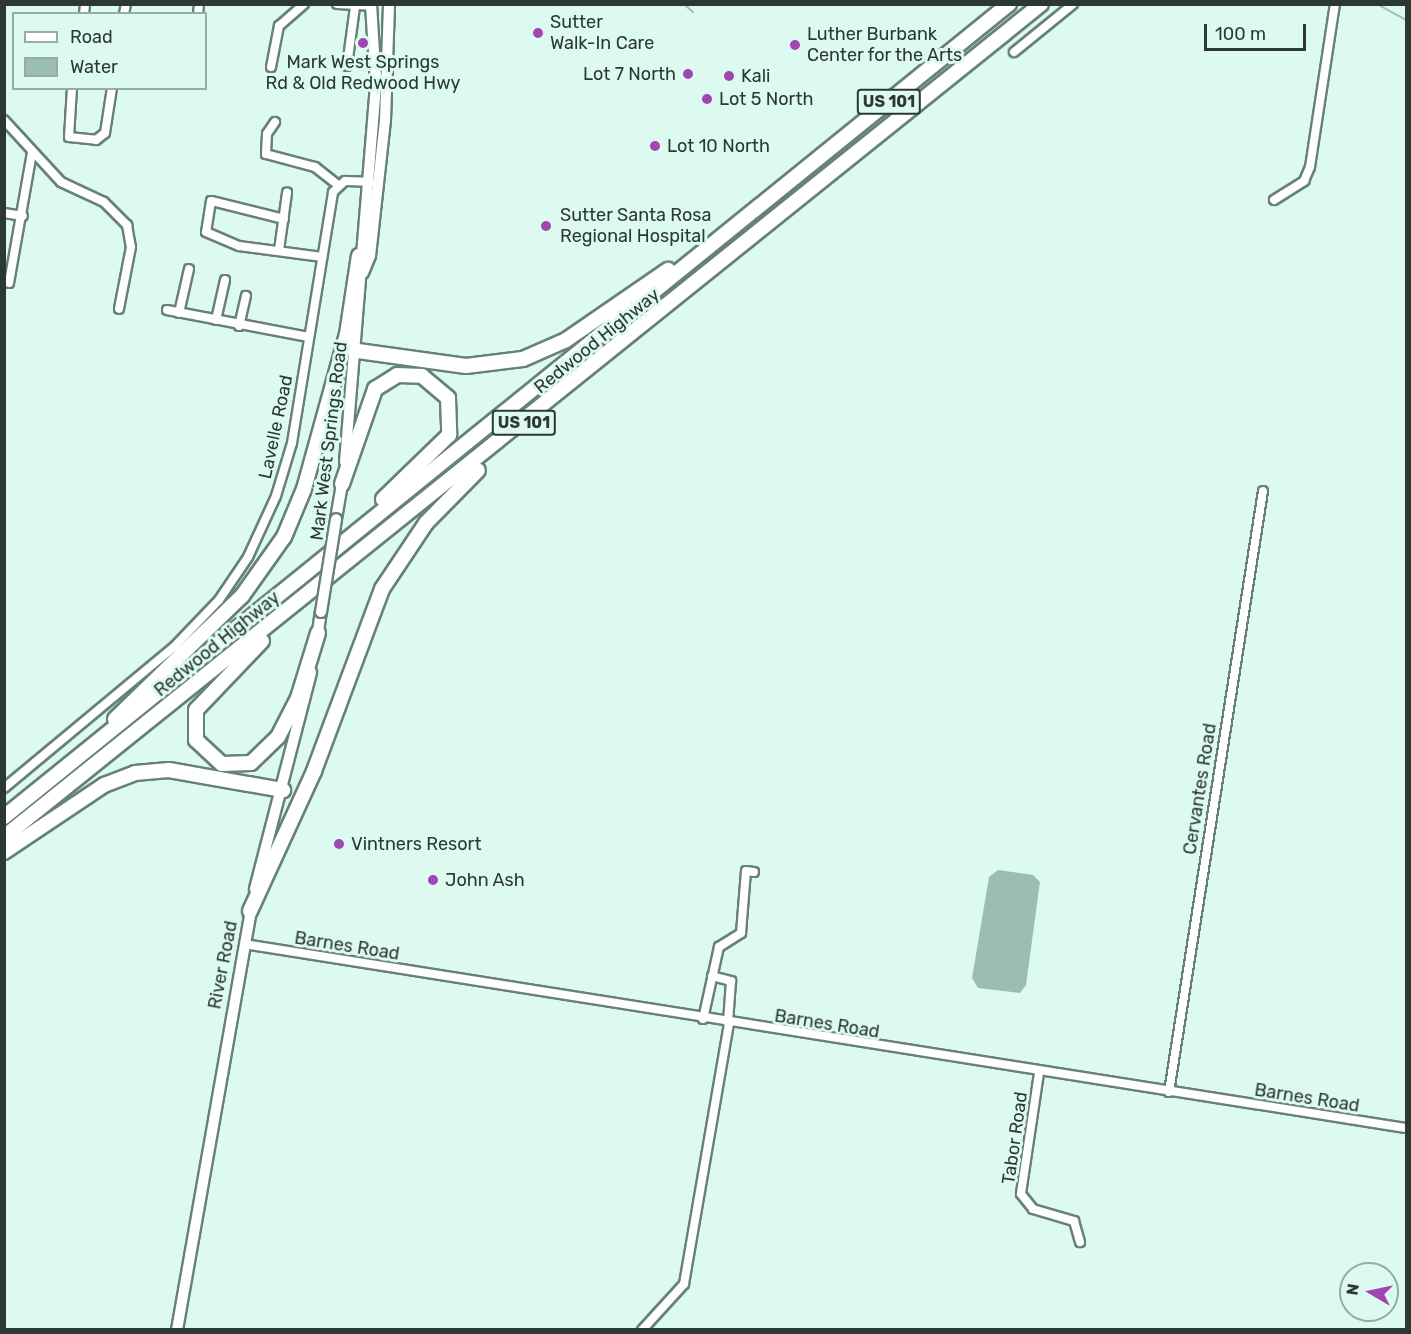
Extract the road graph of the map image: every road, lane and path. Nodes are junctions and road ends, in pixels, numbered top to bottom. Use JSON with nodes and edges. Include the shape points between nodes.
{"nodes":[{"id":1,"x":304,"y":4,"type":"edge"},
{"id":2,"x":337,"y":4,"type":"edge"},
{"id":3,"x":389,"y":4,"type":"edge"},
{"id":4,"x":1009,"y":4,"type":"edge"},
{"id":5,"x":1041,"y":4,"type":"edge"},
{"id":6,"x":1073,"y":4,"type":"edge"},
{"id":7,"x":1335,"y":4,"type":"edge"},
{"id":8,"x":371,"y":5,"type":"edge"},
{"id":9,"x":290,"y":7,"type":"edge"},
{"id":10,"x":355,"y":7,"type":"junction"},
{"id":11,"x":1014,"y":52,"type":"dead end"},
{"id":12,"x":347,"y":66,"type":"dead end"},
{"id":13,"x":271,"y":67,"type":"dead end"},
{"id":14,"x":72,"y":90,"type":"edge"},
{"id":15,"x":112,"y":90,"type":"edge"},
{"id":16,"x":6,"y":122,"type":"edge"},
{"id":17,"x":275,"y":122,"type":"dead end"},
{"id":18,"x":32,"y":152,"type":"junction"},
{"id":19,"x":366,"y":181,"type":"junction"},
{"id":20,"x":378,"y":183,"type":"junction"},
{"id":21,"x":338,"y":185,"type":"junction"},
{"id":22,"x":287,"y":193,"type":"dead end"},
{"id":23,"x":1274,"y":200,"type":"dead end"},
{"id":24,"x":4,"y":213,"type":"edge"},
{"id":25,"x":23,"y":216,"type":"junction"},
{"id":26,"x":284,"y":219,"type":"junction"},
{"id":27,"x":718,"y":240,"type":"junction"},
{"id":28,"x":279,"y":250,"type":"junction"},
{"id":29,"x":359,"y":256,"type":"junction"},
{"id":30,"x":322,"y":257,"type":"junction"},
{"id":31,"x":189,"y":269,"type":"dead end"},
{"id":32,"x":363,"y":274,"type":"junction"},
{"id":33,"x":225,"y":280,"type":"dead end"},
{"id":34,"x":9,"y":283,"type":"dead end"},
{"id":35,"x":246,"y":296,"type":"dead end"},
{"id":36,"x":119,"y":309,"type":"dead end"},
{"id":37,"x":167,"y":310,"type":"dead end"},
{"id":38,"x":179,"y":313,"type":"junction"},
{"id":39,"x":216,"y":320,"type":"junction"},
{"id":40,"x":239,"y":326,"type":"junction"},
{"id":41,"x":308,"y":337,"type":"junction"},
{"id":42,"x":358,"y":351,"type":"junction"},
{"id":43,"x":537,"y":413,"type":"junction"},
{"id":44,"x":342,"y":484,"type":"junction"},
{"id":45,"x":1263,"y":491,"type":"dead end"},
{"id":46,"x":360,"y":528,"type":"junction"},
{"id":47,"x":296,"y":604,"type":"junction"},
{"id":48,"x":321,"y":612,"type":"joint"},
{"id":49,"x":318,"y":633,"type":"junction"},
{"id":50,"x":98,"y":741,"type":"junction"},
{"id":51,"x":4,"y":788,"type":"edge"},
{"id":52,"x":283,"y":790,"type":"junction"},
{"id":53,"x":4,"y":817,"type":"edge"},
{"id":54,"x":4,"y":837,"type":"edge"},
{"id":55,"x":4,"y":852,"type":"edge"},
{"id":56,"x":754,"y":872,"type":"dead end"},
{"id":57,"x":250,"y":911,"type":"junction"},
{"id":58,"x":244,"y":944,"type":"junction"},
{"id":59,"x":712,"y":976,"type":"junction"},
{"id":60,"x":703,"y":1019,"type":"junction"},
{"id":61,"x":729,"y":1023,"type":"junction"},
{"id":62,"x":1039,"y":1073,"type":"junction"},
{"id":63,"x":1168,"y":1092,"type":"junction"},
{"id":64,"x":1407,"y":1128,"type":"edge"},
{"id":65,"x":1080,"y":1242,"type":"dead end"},
{"id":66,"x":177,"y":1329,"type":"edge"},
{"id":67,"x":642,"y":1329,"type":"edge"}],
"edges":[{"from":1,"to":9,"type":"street"},
{"from":2,"to":10,"type":"street"},
{"from":3,"to":20,"type":"main road","name":"Mark West Springs Road","via":[[391,54]]},
{"from":4,"to":27,"type":"highway","name":"Redwood Highway","number":"US 101"},
{"from":5,"to":43,"type":"highway","name":"Redwood Highway","number":"US 101"},
{"from":6,"to":11,"type":"street"},
{"from":7,"to":23,"type":"street","via":[[1310,166],[1304,181]]},
{"from":8,"to":10,"type":"street"},
{"from":8,"to":19,"type":"main road","name":"Mark West Springs Road","via":[[376,72]]},
{"from":9,"to":13,"type":"street","via":[[278,28]]},
{"from":10,"to":12,"type":"street"},
{"from":14,"to":15,"type":"street","via":[[69,137],[96,140],[105,133]]},
{"from":16,"to":18,"type":"street"},
{"from":17,"to":21,"type":"street","via":[[267,134],[266,154],[315,167]]},
{"from":18,"to":25,"type":"street"},
{"from":18,"to":36,"type":"street","via":[[68,187],[104,202],[127,225],[131,247]]},
{"from":19,"to":20,"type":"street"},
{"from":19,"to":21,"type":"street"},
{"from":19,"to":29,"type":"main road","name":"Mark West Springs Road"},
{"from":20,"to":32,"type":"main road","name":"Mark West Springs Road","via":[[370,256]]},
{"from":21,"to":30,"type":"street","name":"Lavelle Road"},
{"from":22,"to":26,"type":"street"},
{"from":24,"to":25,"type":"street"},
{"from":25,"to":34,"type":"street"},
{"from":26,"to":28,"type":"street"},
{"from":26,"to":28,"type":"street","via":[[210,201],[206,232],[239,246]]},
{"from":27,"to":42,"type":"highway","via":[[535,355],[466,366]]},
{"from":27,"to":46,"type":"highway","name":"Redwood Highway","number":"US 101"},
{"from":28,"to":30,"type":"street"},
{"from":29,"to":32,"type":"main road","name":"Mark West Springs Road"},
{"from":29,"to":50,"type":"highway","via":[[347,334],[304,489],[284,537],[242,596],[125,707]]},
{"from":30,"to":41,"type":"street","name":"Lavelle Road"},
{"from":31,"to":38,"type":"street"},
{"from":32,"to":42,"type":"main road","name":"Mark West Springs Road"},
{"from":33,"to":39,"type":"street"},
{"from":35,"to":40,"type":"street"},
{"from":37,"to":38,"type":"street"},
{"from":38,"to":39,"type":"street"},
{"from":39,"to":40,"type":"street"},
{"from":40,"to":41,"type":"street"},
{"from":41,"to":51,"type":"street","name":"Lavelle Road","via":[[283,476],[264,527],[233,580],[174,647]]},
{"from":42,"to":44,"type":"main road","name":"Mark West Springs Road"},
{"from":43,"to":47,"type":"highway","name":"Redwood Highway","number":"US 101"},
{"from":43,"to":57,"type":"highway","via":[[426,523],[388,577],[314,771]]},
{"from":44,"to":46,"type":"highway","via":[[375,389],[407,374],[439,386],[452,408],[449,435]]},
{"from":44,"to":48,"type":"main road","name":"Mark West Springs Road","bridge":true},
{"from":45,"to":63,"type":"street","name":"Cervantes Road"},
{"from":46,"to":50,"type":"highway","name":"Redwood Highway","number":"US 101"},
{"from":47,"to":49,"type":"highway","via":[[200,702],[194,732],[210,758],[240,766],[268,750],[293,710]]},
{"from":47,"to":54,"type":"highway","name":"Redwood Highway","number":"US 101"},
{"from":48,"to":49,"type":"main road","name":"River Road"},
{"from":49,"to":52,"type":"main road","name":"River Road"},
{"from":50,"to":53,"type":"highway","name":"Redwood Highway","number":"US 101"},
{"from":52,"to":55,"type":"highway","via":[[170,770],[135,773],[104,785]]},
{"from":52,"to":57,"type":"main road","name":"River Road"},
{"from":56,"to":59,"type":"street","via":[[746,871],[741,933],[719,947]]},
{"from":57,"to":58,"type":"main road","name":"River Road"},
{"from":58,"to":60,"type":"street","name":"Barnes Road"},
{"from":58,"to":66,"type":"main road","name":"River Road"},
{"from":59,"to":60,"type":"street"},
{"from":59,"to":61,"type":"street","via":[[731,981]]},
{"from":60,"to":61,"type":"street","name":"Barnes Road"},
{"from":61,"to":62,"type":"street","name":"Barnes Road"},
{"from":61,"to":67,"type":"street","via":[[684,1284]]},
{"from":62,"to":63,"type":"street","name":"Barnes Road"},
{"from":62,"to":65,"type":"street","name":"Tabor Road","via":[[1021,1194],[1033,1209],[1074,1221]]},
{"from":63,"to":64,"type":"street","name":"Barnes Road"}]}
